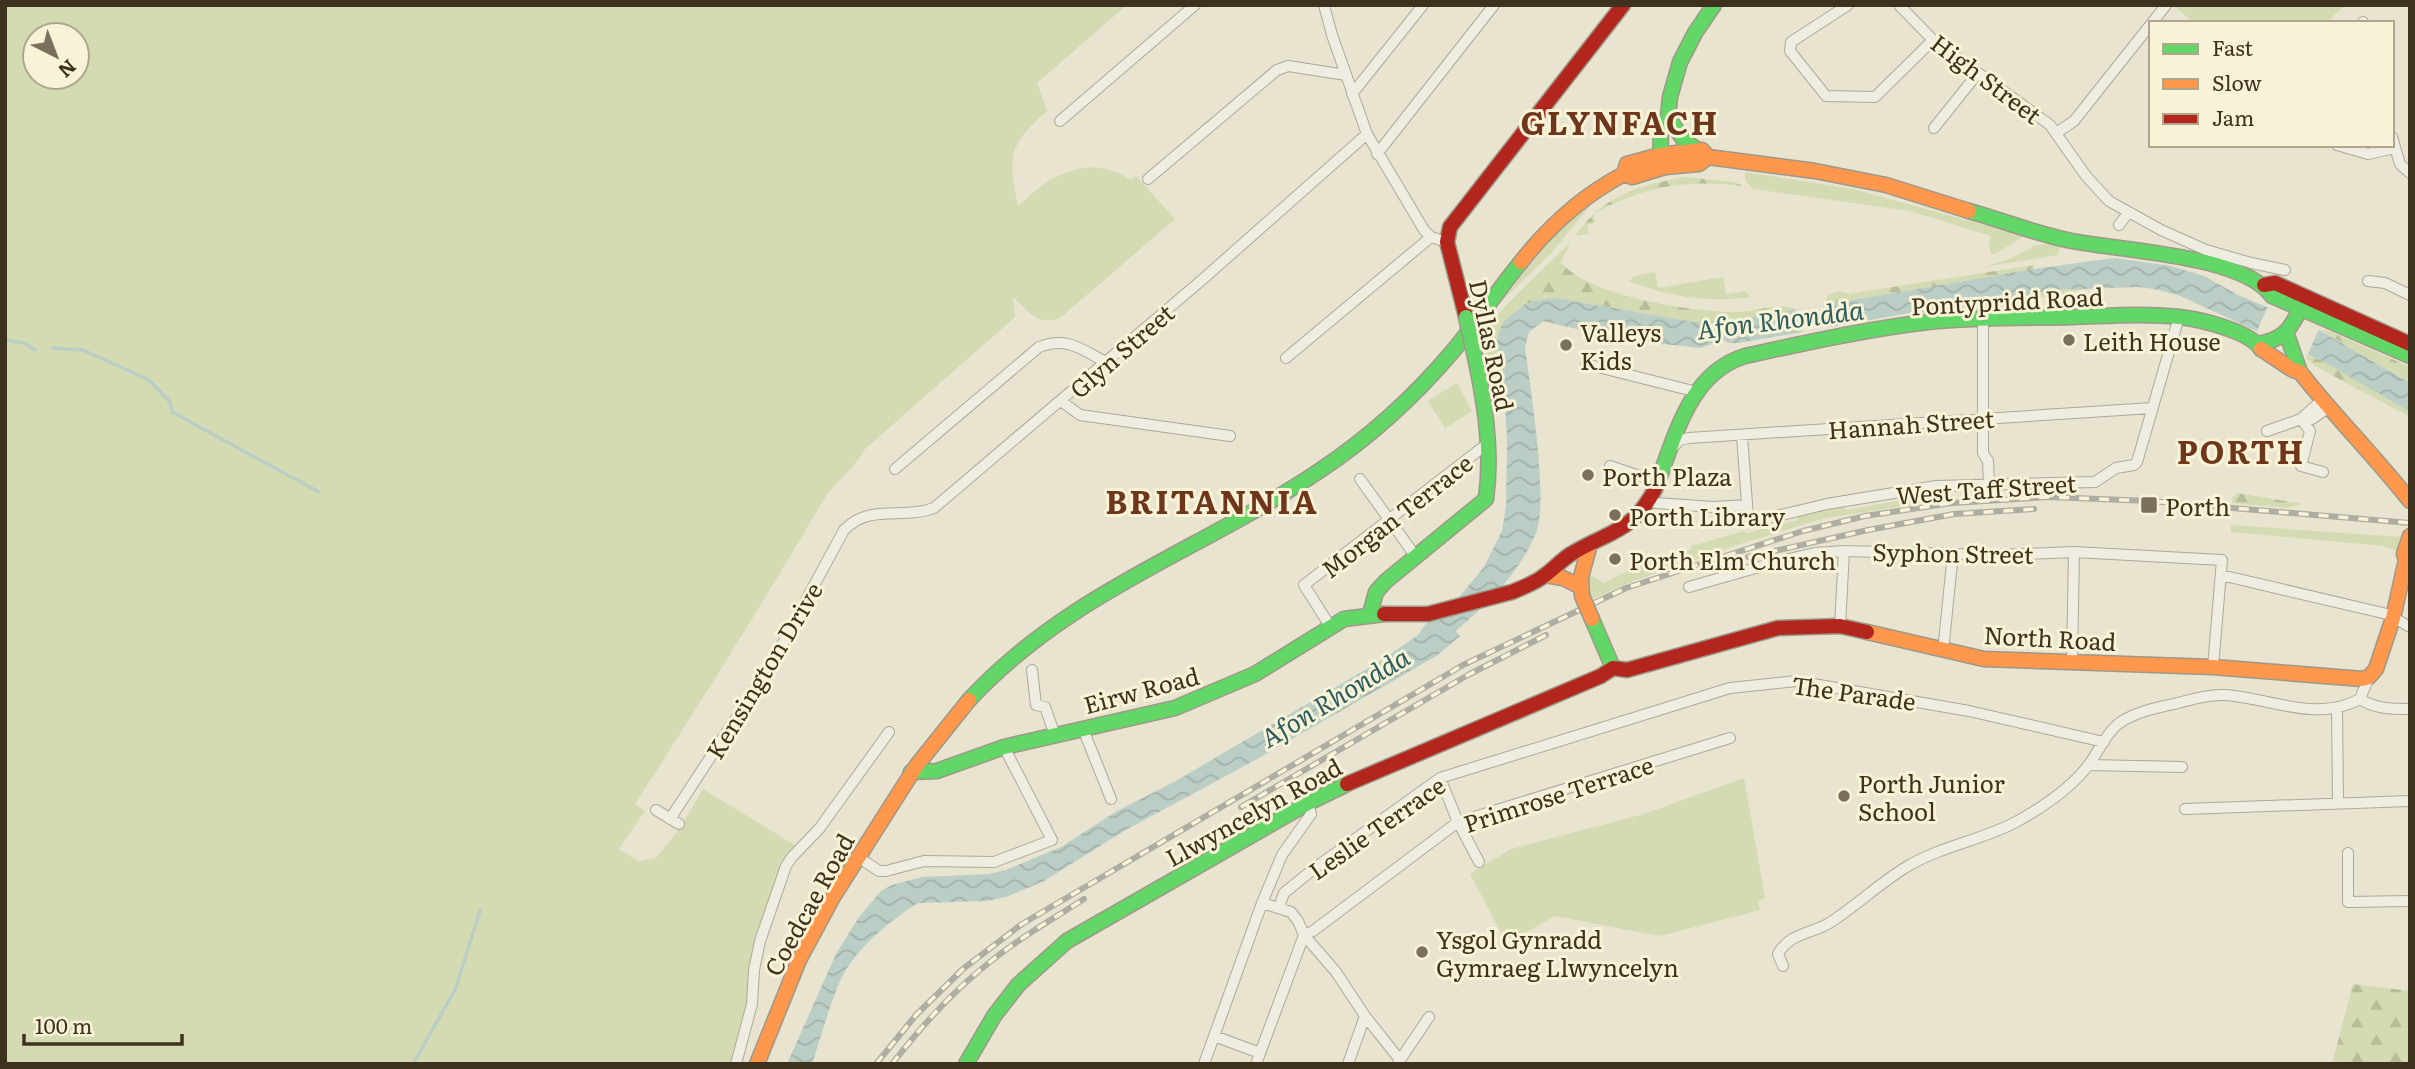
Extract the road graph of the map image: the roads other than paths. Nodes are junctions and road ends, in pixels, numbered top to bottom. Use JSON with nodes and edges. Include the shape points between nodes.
{"nodes":[{"id":1,"x":1195,"y":5,"type":"edge"},
{"id":2,"x":1324,"y":5,"type":"edge"},
{"id":3,"x":1423,"y":5,"type":"edge"},
{"id":4,"x":1494,"y":5,"type":"edge"},
{"id":5,"x":1714,"y":5,"type":"edge"},
{"id":6,"x":1848,"y":5,"type":"edge"},
{"id":7,"x":1899,"y":5,"type":"edge"},
{"id":8,"x":2166,"y":5,"type":"edge"},
{"id":9,"x":1618,"y":7,"type":"edge"},
{"id":10,"x":2153,"y":21,"type":"edge"},
{"id":11,"x":2149,"y":26,"type":"edge"},
{"id":12,"x":1933,"y":40,"type":"junction"},
{"id":13,"x":1978,"y":74,"type":"junction"},
{"id":14,"x":1346,"y":75,"type":"junction"},
{"id":15,"x":1352,"y":94,"type":"junction"},
{"id":16,"x":1060,"y":121,"type":"dead end"},
{"id":17,"x":1670,"y":121,"type":"junction"},
{"id":18,"x":1934,"y":128,"type":"dead end"},
{"id":19,"x":2056,"y":133,"type":"junction"},
{"id":20,"x":1367,"y":134,"type":"junction"},
{"id":21,"x":2394,"y":144,"type":"edge"},
{"id":22,"x":2344,"y":147,"type":"edge"},
{"id":23,"x":2395,"y":148,"type":"junction"},
{"id":24,"x":1377,"y":153,"type":"junction"},
{"id":25,"x":1702,"y":154,"type":"junction"},
{"id":26,"x":1664,"y":161,"type":"junction"},
{"id":27,"x":2410,"y":173,"type":"edge"},
{"id":28,"x":1148,"y":179,"type":"dead end"},
{"id":29,"x":2128,"y":213,"type":"junction"},
{"id":30,"x":2119,"y":225,"type":"dead end"},
{"id":31,"x":1431,"y":237,"type":"junction"},
{"id":32,"x":1447,"y":242,"type":"junction"},
{"id":33,"x":2286,"y":270,"type":"dead end"},
{"id":34,"x":2368,"y":281,"type":"dead end"},
{"id":35,"x":2410,"y":295,"type":"edge"},
{"id":36,"x":2301,"y":308,"type":"junction"},
{"id":37,"x":2179,"y":317,"type":"junction"},
{"id":38,"x":1983,"y":318,"type":"junction"},
{"id":39,"x":2287,"y":335,"type":"junction"},
{"id":40,"x":2258,"y":344,"type":"junction"},
{"id":41,"x":2410,"y":344,"type":"edge"},
{"id":42,"x":2410,"y":356,"type":"edge"},
{"id":43,"x":1286,"y":358,"type":"dead end"},
{"id":44,"x":1106,"y":362,"type":"junction"},
{"id":45,"x":1586,"y":364,"type":"dead end"},
{"id":46,"x":2300,"y":372,"type":"junction"},
{"id":47,"x":1697,"y":392,"type":"junction"},
{"id":48,"x":1061,"y":401,"type":"junction"},
{"id":49,"x":2325,"y":404,"type":"junction"},
{"id":50,"x":2152,"y":408,"type":"junction"},
{"id":51,"x":1982,"y":418,"type":"junction"},
{"id":52,"x":2301,"y":419,"type":"junction"},
{"id":53,"x":2267,"y":431,"type":"dead end"},
{"id":54,"x":1230,"y":436,"type":"dead end"},
{"id":55,"x":1742,"y":436,"type":"junction"},
{"id":56,"x":1488,"y":444,"type":"junction"},
{"id":57,"x":1673,"y":447,"type":"junction"},
{"id":58,"x":1610,"y":466,"type":"dead end"},
{"id":59,"x":895,"y":469,"type":"dead end"},
{"id":60,"x":2323,"y":472,"type":"dead end"},
{"id":61,"x":1360,"y":479,"type":"dead end"},
{"id":62,"x":1657,"y":482,"type":"junction"},
{"id":63,"x":1989,"y":484,"type":"junction"},
{"id":64,"x":1650,"y":500,"type":"junction"},
{"id":65,"x":2410,"y":501,"type":"edge"},
{"id":66,"x":1747,"y":505,"type":"junction"},
{"id":67,"x":854,"y":520,"type":"joint"},
{"id":68,"x":1388,"y":520,"type":"junction"},
{"id":69,"x":2410,"y":536,"type":"edge"},
{"id":70,"x":1589,"y":548,"type":"junction"},
{"id":71,"x":1844,"y":551,"type":"junction"},
{"id":72,"x":2074,"y":552,"type":"junction"},
{"id":73,"x":1953,"y":553,"type":"junction"},
{"id":74,"x":1416,"y":557,"type":"junction"},
{"id":75,"x":2407,"y":563,"type":"edge"},
{"id":76,"x":1545,"y":575,"type":"junction"},
{"id":77,"x":2221,"y":575,"type":"junction"},
{"id":78,"x":1689,"y":587,"type":"dead end"},
{"id":79,"x":1581,"y":591,"type":"junction"},
{"id":80,"x":1370,"y":614,"type":"junction"},
{"id":81,"x":2393,"y":618,"type":"junction"},
{"id":82,"x":1330,"y":626,"type":"junction"},
{"id":83,"x":1840,"y":626,"type":"junction"},
{"id":84,"x":2410,"y":627,"type":"edge"},
{"id":85,"x":1943,"y":651,"type":"junction"},
{"id":86,"x":2071,"y":662,"type":"junction"},
{"id":87,"x":2213,"y":667,"type":"junction"},
{"id":88,"x":1613,"y":668,"type":"junction"},
{"id":89,"x":1032,"y":670,"type":"dead end"},
{"id":90,"x":2369,"y":677,"type":"junction"},
{"id":91,"x":2360,"y":699,"type":"junction"},
{"id":92,"x":2337,"y":707,"type":"junction"},
{"id":93,"x":2410,"y":709,"type":"edge"},
{"id":94,"x":1083,"y":729,"type":"junction"},
{"id":95,"x":889,"y":732,"type":"dead end"},
{"id":96,"x":1055,"y":735,"type":"junction"},
{"id":97,"x":1731,"y":738,"type":"dead end"},
{"id":98,"x":1567,"y":739,"type":"joint"},
{"id":99,"x":2104,"y":742,"type":"junction"},
{"id":100,"x":1004,"y":747,"type":"junction"},
{"id":101,"x":2089,"y":765,"type":"junction"},
{"id":102,"x":2182,"y":767,"type":"dead end"},
{"id":103,"x":911,"y":772,"type":"junction"},
{"id":104,"x":1440,"y":778,"type":"junction"},
{"id":105,"x":1111,"y":799,"type":"dead end"},
{"id":106,"x":2410,"y":801,"type":"edge"},
{"id":107,"x":1308,"y":803,"type":"junction"},
{"id":108,"x":2338,"y":803,"type":"junction"},
{"id":109,"x":2185,"y":809,"type":"dead end"},
{"id":110,"x":656,"y":810,"type":"dead end"},
{"id":111,"x":1458,"y":822,"type":"junction"},
{"id":112,"x":2348,"y":853,"type":"dead end"},
{"id":113,"x":858,"y":857,"type":"junction"},
{"id":114,"x":1479,"y":862,"type":"dead end"},
{"id":115,"x":2410,"y":901,"type":"edge"},
{"id":116,"x":1262,"y":903,"type":"junction"},
{"id":117,"x":1279,"y":907,"type":"junction"},
{"id":118,"x":1304,"y":936,"type":"junction"},
{"id":119,"x":1783,"y":966,"type":"dead end"},
{"id":120,"x":1365,"y":1016,"type":"junction"},
{"id":121,"x":1429,"y":1017,"type":"dead end"},
{"id":122,"x":1214,"y":1036,"type":"junction"},
{"id":123,"x":1260,"y":1053,"type":"junction"},
{"id":124,"x":1399,"y":1062,"type":"edge"},
{"id":125,"x":736,"y":1064,"type":"edge"},
{"id":126,"x":757,"y":1064,"type":"edge"},
{"id":127,"x":966,"y":1064,"type":"edge"},
{"id":128,"x":1204,"y":1064,"type":"edge"},
{"id":129,"x":1256,"y":1064,"type":"edge"},
{"id":130,"x":1348,"y":1064,"type":"edge"}],
"edges":[{"from":1,"to":16,"type":"street"},
{"from":2,"to":14,"type":"street"},
{"from":3,"to":15,"type":"street"},
{"from":4,"to":24,"type":"street"},
{"from":5,"to":17,"type":"main road","via":[[1680,62],[1670,97]]},
{"from":6,"to":12,"type":"street","via":[[1791,43],[1790,51],[1826,96],[1875,97]]},
{"from":7,"to":12,"type":"street","name":"High Street"},
{"from":8,"to":10,"type":"street"},
{"from":9,"to":32,"type":"main road","via":[[1450,228]]},
{"from":11,"to":19,"type":"street","via":[[2074,121]]},
{"from":12,"to":13,"type":"street","name":"High Street"},
{"from":13,"to":18,"type":"street"},
{"from":13,"to":19,"type":"street","name":"High Street"},
{"from":14,"to":15,"type":"street"},
{"from":14,"to":28,"type":"street","via":[[1288,66],[1277,70]]},
{"from":15,"to":20,"type":"street"},
{"from":17,"to":25,"type":"main road"},
{"from":17,"to":26,"type":"main road","via":[[1661,128]]},
{"from":19,"to":29,"type":"street","name":"High Street","via":[[2086,176],[2109,201]]},
{"from":20,"to":24,"type":"street"},
{"from":20,"to":44,"type":"street","name":"Glyn Street"},
{"from":21,"to":23,"type":"street"},
{"from":22,"to":23,"type":"street","via":[[2368,154]]},
{"from":23,"to":27,"type":"street","via":[[2400,164]]},
{"from":24,"to":31,"type":"street"},
{"from":25,"to":26,"type":"main road","via":[[1699,164]]},
{"from":25,"to":36,"type":"main road","via":[[1885,186],[2065,240],[2164,254],[2241,274],[2264,285],[2275,283]]},
{"from":26,"to":103,"type":"main road","name":"Coedcae Road","via":[[1628,164],[1624,174],[1581,197],[1550,225],[1441,363],[1378,427],[1323,469],[1109,590],[1021,650],[947,723]]},
{"from":29,"to":30,"type":"street"},
{"from":29,"to":33,"type":"street","name":"High Street","via":[[2206,250]]},
{"from":31,"to":32,"type":"street"},
{"from":31,"to":43,"type":"street"},
{"from":32,"to":56,"type":"main road","name":"Dyllas Road","bridge":true,"via":[[1474,348]]},
{"from":34,"to":35,"type":"street"},
{"from":36,"to":39,"type":"main road"},
{"from":36,"to":41,"type":"main road"},
{"from":36,"to":42,"type":"main road"},
{"from":37,"to":38,"type":"main road","name":"Pontypridd Road"},
{"from":37,"to":40,"type":"main road","name":"Pontypridd Road","via":[[2225,328]]},
{"from":37,"to":50,"type":"street"},
{"from":38,"to":47,"type":"main road","name":"Pontypridd Road","via":[[1937,321],[1746,355],[1717,370]]},
{"from":38,"to":51,"type":"street"},
{"from":39,"to":40,"type":"main road"},
{"from":39,"to":46,"type":"main road"},
{"from":40,"to":46,"type":"main road","name":"Pontypridd Road"},
{"from":44,"to":48,"type":"street","name":"Glyn Street"},
{"from":44,"to":59,"type":"street","via":[[1069,343],[1053,341],[1039,346]]},
{"from":45,"to":47,"type":"street"},
{"from":46,"to":49,"type":"main road"},
{"from":47,"to":57,"type":"main road","name":"Pontypridd Road"},
{"from":48,"to":54,"type":"street","via":[[1080,415]]},
{"from":48,"to":67,"type":"street","name":"Glyn Street","via":[[934,508]]},
{"from":49,"to":52,"type":"street"},
{"from":49,"to":65,"type":"main road"},
{"from":50,"to":51,"type":"street","name":"Hannah Street"},
{"from":50,"to":63,"type":"street","name":"West Taff Street","via":[[2134,465],[2116,468],[2095,482]]},
{"from":51,"to":55,"type":"street","name":"Hannah Street"},
{"from":51,"to":63,"type":"street"},
{"from":52,"to":53,"type":"street"},
{"from":52,"to":60,"type":"street","via":[[2310,431],[2301,466]]},
{"from":55,"to":57,"type":"street","name":"Hannah Street","via":[[1689,438]]},
{"from":55,"to":66,"type":"street"},
{"from":56,"to":68,"type":"street","name":"Morgan Terrace"},
{"from":56,"to":74,"type":"main road","name":"Dyllas Road","via":[[1486,499]]},
{"from":57,"to":62,"type":"main road","name":"Pontypridd Road"},
{"from":58,"to":62,"type":"street"},
{"from":61,"to":68,"type":"street"},
{"from":62,"to":64,"type":"main road","name":"Pontypridd Road"},
{"from":63,"to":66,"type":"street","name":"West Taff Street","via":[[1936,486],[1827,503],[1752,522]]},
{"from":64,"to":66,"type":"street","via":[[1713,507]]},
{"from":64,"to":70,"type":"main road","name":"Pontypridd Road","via":[[1636,518]]},
{"from":67,"to":110,"type":"street","name":"Kensington Drive","via":[[674,821]]},
{"from":68,"to":74,"type":"street"},
{"from":68,"to":82,"type":"street","name":"Morgan Terrace","via":[[1304,585]]},
{"from":69,"to":75,"type":"main road","via":[[2404,554]]},
{"from":70,"to":76,"type":"main road","name":"Pontypridd Road"},
{"from":70,"to":79,"type":"main road","via":[[1581,571]]},
{"from":71,"to":73,"type":"street","name":"Syphon Street"},
{"from":71,"to":78,"type":"street","name":"Syphon Street","via":[[1780,561]]},
{"from":71,"to":83,"type":"street"},
{"from":72,"to":73,"type":"street","name":"Syphon Street"},
{"from":72,"to":77,"type":"street","name":"Syphon Street","via":[[2222,560]]},
{"from":72,"to":86,"type":"street"},
{"from":73,"to":85,"type":"street"},
{"from":74,"to":80,"type":"main road","via":[[1376,592]]},
{"from":75,"to":81,"type":"main road"},
{"from":76,"to":79,"type":"main road","via":[[1563,578]]},
{"from":76,"to":80,"type":"main road","name":"Pontypridd Road","via":[[1502,595],[1428,614]]},
{"from":77,"to":81,"type":"street"},
{"from":77,"to":87,"type":"street"},
{"from":79,"to":88,"type":"main road","bridge":true},
{"from":80,"to":82,"type":"main road","name":"Eirw Road"},
{"from":81,"to":84,"type":"street"},
{"from":81,"to":90,"type":"main road"},
{"from":82,"to":94,"type":"main road","name":"Eirw Road","via":[[1255,674],[1210,695],[1175,708]]},
{"from":83,"to":85,"type":"main road","name":"North Road"},
{"from":83,"to":88,"type":"main road","name":"North Road","via":[[1778,628],[1627,670]]},
{"from":85,"to":86,"type":"main road","name":"North Road","via":[[1984,659]]},
{"from":86,"to":87,"type":"main road","name":"North Road"},
{"from":87,"to":90,"type":"main road","name":"North Road"},
{"from":88,"to":107,"type":"main road","name":"Llwyncelyn Road"},
{"from":89,"to":96,"type":"street","via":[[1036,705],[1045,707]]},
{"from":90,"to":91,"type":"street"},
{"from":91,"to":92,"type":"street"},
{"from":91,"to":93,"type":"street","via":[[2388,709]]},
{"from":92,"to":99,"type":"street","via":[[2295,710],[2221,695],[2132,717],[2117,725]]},
{"from":92,"to":108,"type":"street"},
{"from":94,"to":96,"type":"main road","name":"Eirw Road"},
{"from":94,"to":105,"type":"street"},
{"from":95,"to":125,"type":"street","via":[[786,866],[760,942],[752,1004]]},
{"from":96,"to":100,"type":"main road","name":"Eirw Road"},
{"from":97,"to":111,"type":"street","name":"Primrose Terrace"},
{"from":98,"to":99,"type":"street","name":"The Parade","via":[[1730,688],[1796,681],[1958,708]]},
{"from":98,"to":104,"type":"street","name":"Leslie Terrace"},
{"from":99,"to":101,"type":"street"},
{"from":100,"to":103,"type":"main road","name":"Eirw Road","via":[[937,771]]},
{"from":100,"to":113,"type":"street","via":[[1052,840],[994,862],[924,861],[879,871]]},
{"from":101,"to":102,"type":"street"},
{"from":101,"to":119,"type":"street","via":[[2040,809],[1908,866],[1828,923],[1785,942],[1779,954]]},
{"from":103,"to":113,"type":"main road","name":"Coedcae Road"},
{"from":104,"to":111,"type":"street"},
{"from":104,"to":117,"type":"street","name":"Leslie Terrace","via":[[1295,884],[1284,893]]},
{"from":106,"to":108,"type":"street"},
{"from":107,"to":116,"type":"street","via":[[1311,814],[1282,855]]},
{"from":107,"to":127,"type":"main road","name":"Llwyncelyn Road","via":[[1067,941],[1018,985]]},
{"from":108,"to":109,"type":"street"},
{"from":111,"to":114,"type":"street"},
{"from":111,"to":118,"type":"street","name":"Primrose Terrace"},
{"from":112,"to":115,"type":"street","via":[[2348,902]]},
{"from":113,"to":126,"type":"main road","name":"Coedcae Road","via":[[807,945]]},
{"from":116,"to":117,"type":"street"},
{"from":116,"to":122,"type":"street"},
{"from":117,"to":118,"type":"street","via":[[1298,920]]},
{"from":118,"to":120,"type":"street","via":[[1336,972]]},
{"from":118,"to":123,"type":"street"},
{"from":120,"to":124,"type":"street"},
{"from":120,"to":130,"type":"street"},
{"from":121,"to":124,"type":"street"},
{"from":122,"to":123,"type":"street"},
{"from":122,"to":128,"type":"street"},
{"from":123,"to":129,"type":"street"}]}
